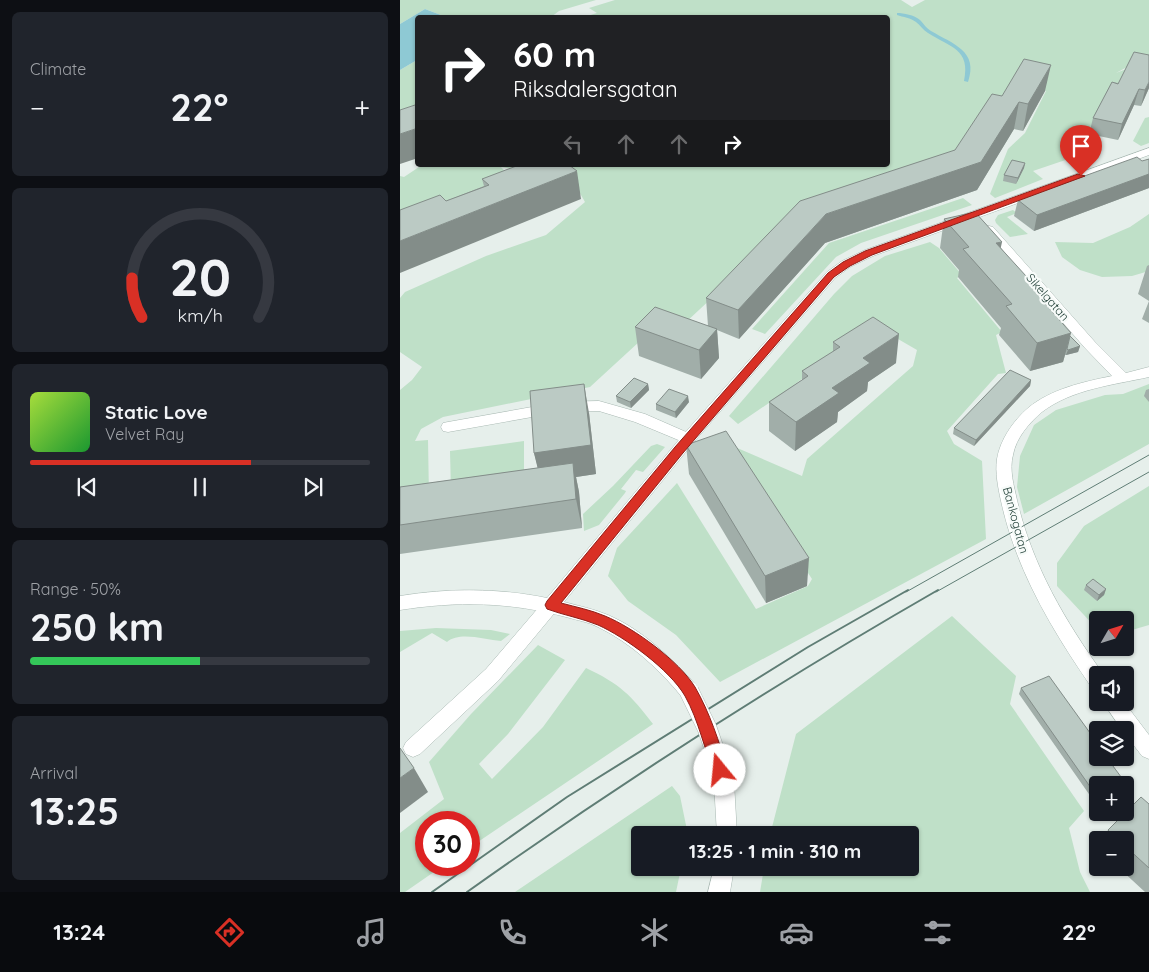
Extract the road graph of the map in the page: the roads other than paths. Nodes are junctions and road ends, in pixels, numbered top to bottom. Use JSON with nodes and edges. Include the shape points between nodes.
{"nodes":[{"id":1,"x":1149,"y":151,"type":"edge"},
{"id":2,"x":974,"y":216,"type":"junction"},
{"id":3,"x":1149,"y":372,"type":"edge"},
{"id":4,"x":1123,"y":378,"type":"junction"},
{"id":5,"x":448,"y":427,"type":"dead end"},
{"id":6,"x":688,"y":439,"type":"junction"},
{"id":7,"x":400,"y":603,"type":"edge"},
{"id":8,"x":551,"y":605,"type":"junction"},
{"id":9,"x":1089,"y":669,"type":"edge"},
{"id":10,"x":1119,"y":711,"type":"edge"},
{"id":11,"x":413,"y":748,"type":"dead end"},
{"id":12,"x":1149,"y":750,"type":"edge"},
{"id":13,"x":726,"y":826,"type":"edge"},
{"id":14,"x":722,"y":876,"type":"edge"},
{"id":15,"x":719,"y":892,"type":"edge"}],
"edges":[{"from":1,"to":2,"type":"street"},
{"from":2,"to":4,"type":"street","name":"Sikelgatan"},
{"from":2,"to":6,"type":"street","via":[[869,253],[831,275]]},
{"from":3,"to":4,"type":"street","name":"Bankogatan"},
{"from":4,"to":9,"type":"street","name":"Bankogatan","via":[[1058,396],[1039,407],[1024,420],[1011,440],[1004,461],[1010,506],[1022,550]]},
{"from":5,"to":6,"type":"street","via":[[560,407],[599,406],[640,418]]},
{"from":6,"to":8,"type":"street"},
{"from":7,"to":8,"type":"street","via":[[477,595]]},
{"from":8,"to":11,"type":"street","via":[[492,675]]},
{"from":8,"to":13,"type":"street","bridge":true,"via":[[602,621],[648,649],[670,667],[689,691],[707,728],[724,782]]},
{"from":10,"to":12,"type":"street"},
{"from":14,"to":15,"type":"street"}]}
